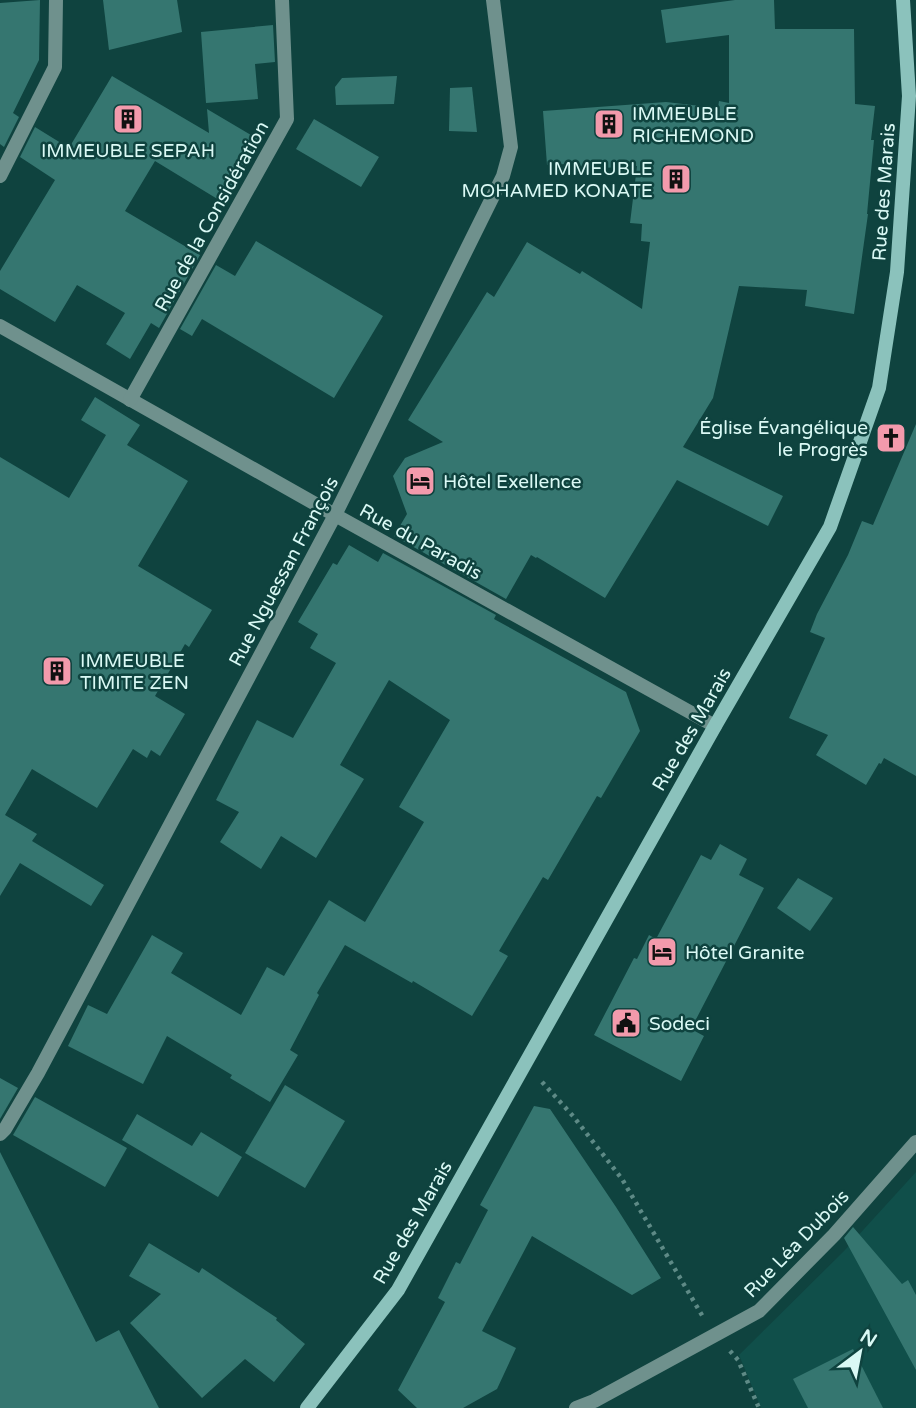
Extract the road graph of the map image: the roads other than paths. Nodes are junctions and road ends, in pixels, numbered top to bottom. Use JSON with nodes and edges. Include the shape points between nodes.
{"nodes":[{"id":1,"x":56,"y":0,"type":"edge"},
{"id":2,"x":282,"y":0,"type":"edge"},
{"id":3,"x":493,"y":0,"type":"edge"},
{"id":4,"x":903,"y":0,"type":"edge"},
{"id":5,"x":0,"y":176,"type":"edge"},
{"id":6,"x":0,"y":327,"type":"edge"},
{"id":7,"x":130,"y":400,"type":"junction"},
{"id":8,"x":335,"y":515,"type":"junction"},
{"id":9,"x":715,"y":726,"type":"junction"},
{"id":10,"x":0,"y":1134,"type":"edge"},
{"id":11,"x":916,"y":1142,"type":"edge"},
{"id":12,"x":307,"y":1408,"type":"edge"},
{"id":13,"x":576,"y":1408,"type":"edge"}],
"edges":[{"from":1,"to":5,"type":"street","via":[[55,67]]},
{"from":2,"to":7,"type":"street","name":"Rue de la Considération","via":[[287,119]]},
{"from":3,"to":8,"type":"street","name":"Rue Nguessan François","via":[[511,148],[503,176]]},
{"from":4,"to":9,"type":"street","name":"Rue des Marais","via":[[909,96],[897,272],[879,388],[830,527]]},
{"from":6,"to":7,"type":"street","name":"Rue du Paradis"},
{"from":7,"to":8,"type":"street","name":"Rue du Paradis"},
{"from":8,"to":9,"type":"street","name":"Rue du Paradis"},
{"from":8,"to":10,"type":"street","name":"Rue Nguessan François","via":[[38,1073]]},
{"from":9,"to":12,"type":"street","name":"Rue des Marais","via":[[398,1290]]},
{"from":11,"to":13,"type":"street","name":"Rue Léa Dubois","via":[[759,1311]]}]}
